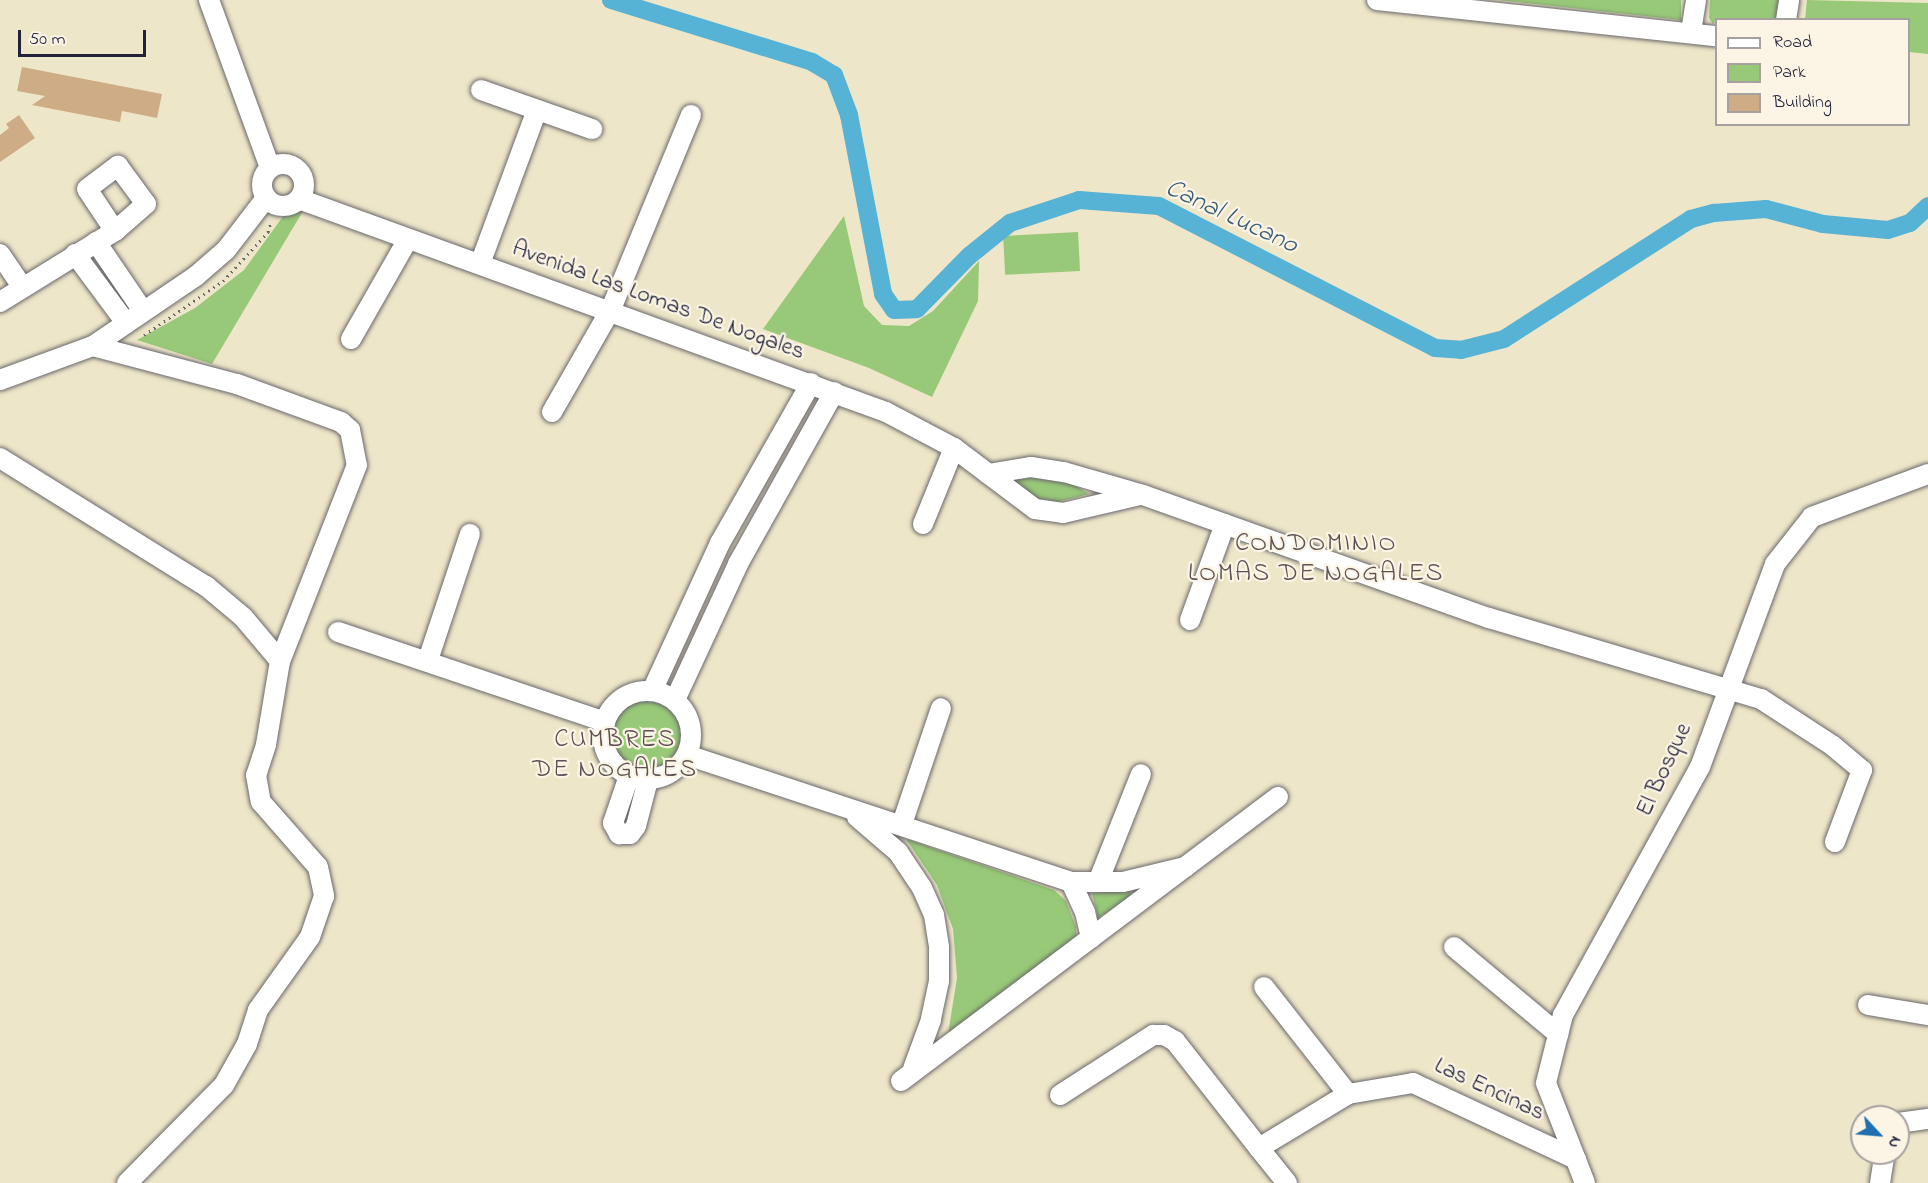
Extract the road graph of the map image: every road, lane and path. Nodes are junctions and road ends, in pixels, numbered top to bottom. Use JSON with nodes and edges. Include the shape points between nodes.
{"nodes":[{"id":1,"x":209,"y":0,"type":"edge"},
{"id":2,"x":1377,"y":0,"type":"edge"},
{"id":3,"x":1696,"y":0,"type":"edge"},
{"id":4,"x":1789,"y":0,"type":"edge"},
{"id":5,"x":1786,"y":18,"type":"edge"},
{"id":6,"x":1691,"y":32,"type":"junction"},
{"id":7,"x":1715,"y":36,"type":"edge"},
{"id":8,"x":481,"y":90,"type":"dead end"},
{"id":9,"x":537,"y":110,"type":"junction"},
{"id":10,"x":691,"y":115,"type":"dead end"},
{"id":11,"x":591,"y":129,"type":"dead end"},
{"id":12,"x":270,"y":168,"type":"junction"},
{"id":13,"x":266,"y":198,"type":"junction"},
{"id":14,"x":299,"y":199,"type":"junction"},
{"id":15,"x":115,"y":231,"type":"dead end"},
{"id":16,"x":408,"y":239,"type":"junction"},
{"id":17,"x":96,"y":242,"type":"junction"},
{"id":18,"x":0,"y":254,"type":"edge"},
{"id":19,"x":75,"y":254,"type":"junction"},
{"id":20,"x":480,"y":264,"type":"junction"},
{"id":21,"x":21,"y":285,"type":"junction"},
{"id":22,"x":0,"y":302,"type":"edge"},
{"id":23,"x":610,"y":309,"type":"junction"},
{"id":24,"x":143,"y":311,"type":"junction"},
{"id":25,"x":126,"y":323,"type":"junction"},
{"id":26,"x":351,"y":339,"type":"dead end"},
{"id":27,"x":93,"y":346,"type":"junction"},
{"id":28,"x":0,"y":380,"type":"edge"},
{"id":29,"x":811,"y":384,"type":"junction"},
{"id":30,"x":834,"y":392,"type":"junction"},
{"id":31,"x":552,"y":412,"type":"dead end"},
{"id":32,"x":954,"y":448,"type":"junction"},
{"id":33,"x":0,"y":458,"type":"edge"},
{"id":34,"x":988,"y":474,"type":"junction"},
{"id":35,"x":1928,"y":474,"type":"edge"},
{"id":36,"x":751,"y":488,"type":"junction"},
{"id":37,"x":1143,"y":495,"type":"junction"},
{"id":38,"x":774,"y":500,"type":"junction"},
{"id":39,"x":923,"y":524,"type":"dead end"},
{"id":40,"x":1225,"y":524,"type":"junction"},
{"id":41,"x":470,"y":534,"type":"dead end"},
{"id":42,"x":701,"y":583,"type":"junction"},
{"id":43,"x":723,"y":594,"type":"junction"},
{"id":44,"x":1190,"y":620,"type":"dead end"},
{"id":45,"x":338,"y":632,"type":"dead end"},
{"id":46,"x":428,"y":660,"type":"junction"},
{"id":47,"x":280,"y":661,"type":"junction"},
{"id":48,"x":1727,"y":687,"type":"junction"},
{"id":49,"x":652,"y":691,"type":"junction"},
{"id":50,"x":675,"y":700,"type":"junction"},
{"id":51,"x":941,"y":708,"type":"dead end"},
{"id":52,"x":605,"y":722,"type":"junction"},
{"id":53,"x":687,"y":755,"type":"junction"},
{"id":54,"x":1141,"y":774,"type":"dead end"},
{"id":55,"x":629,"y":776,"type":"junction"},
{"id":56,"x":648,"y":780,"type":"junction"},
{"id":57,"x":1278,"y":797,"type":"dead end"},
{"id":58,"x":838,"y":807,"type":"junction"},
{"id":59,"x":902,"y":824,"type":"junction"},
{"id":60,"x":1835,"y":842,"type":"dead end"},
{"id":61,"x":1185,"y":867,"type":"junction"},
{"id":62,"x":1071,"y":882,"type":"junction"},
{"id":63,"x":1098,"y":882,"type":"junction"},
{"id":64,"x":1091,"y":939,"type":"junction"},
{"id":65,"x":1455,"y":947,"type":"dead end"},
{"id":66,"x":1264,"y":987,"type":"dead end"},
{"id":67,"x":1868,"y":1005,"type":"dead end"},
{"id":68,"x":1928,"y":1015,"type":"edge"},
{"id":69,"x":1558,"y":1034,"type":"junction"},
{"id":70,"x":1348,"y":1094,"type":"junction"},
{"id":71,"x":1060,"y":1095,"type":"dead end"},
{"id":72,"x":1928,"y":1119,"type":"edge"},
{"id":73,"x":1910,"y":1121,"type":"edge"},
{"id":74,"x":1259,"y":1148,"type":"junction"},
{"id":75,"x":1576,"y":1159,"type":"junction"},
{"id":76,"x":1883,"y":1165,"type":"edge"},
{"id":77,"x":128,"y":1183,"type":"edge"},
{"id":78,"x":1287,"y":1183,"type":"edge"},
{"id":79,"x":1586,"y":1183,"type":"edge"},
{"id":80,"x":1880,"y":1183,"type":"edge"}],
"edges":[{"from":1,"to":12,"type":"street"},
{"from":2,"to":6,"type":"street"},
{"from":3,"to":6,"type":"street"},
{"from":4,"to":5,"type":"street"},
{"from":6,"to":7,"type":"street"},
{"from":8,"to":9,"type":"street"},
{"from":9,"to":11,"type":"street"},
{"from":9,"to":20,"type":"street"},
{"from":10,"to":23,"type":"street"},
{"from":12,"to":13,"type":"street","via":[[262,179]]},
{"from":12,"to":14,"type":"street","via":[[285,164],[299,170],[305,184]]},
{"from":13,"to":14,"type":"street","via":[[285,206]]},
{"from":13,"to":24,"type":"street","via":[[218,258]]},
{"from":14,"to":16,"type":"street","name":"Avenida Las Lomas De Nogales"},
{"from":15,"to":17,"type":"street"},
{"from":16,"to":20,"type":"street","name":"Avenida Las Lomas De Nogales"},
{"from":16,"to":26,"type":"street"},
{"from":17,"to":19,"type":"street"},
{"from":17,"to":24,"type":"street"},
{"from":18,"to":21,"type":"street"},
{"from":19,"to":21,"type":"street"},
{"from":19,"to":25,"type":"street"},
{"from":20,"to":23,"type":"street","name":"Avenida Las Lomas De Nogales"},
{"from":21,"to":22,"type":"street"},
{"from":23,"to":29,"type":"street","name":"Avenida Las Lomas De Nogales"},
{"from":23,"to":31,"type":"street"},
{"from":24,"to":25,"type":"street"},
{"from":25,"to":27,"type":"street"},
{"from":27,"to":28,"type":"street"},
{"from":27,"to":47,"type":"street","via":[[237,384],[341,422],[350,430],[357,465]]},
{"from":29,"to":30,"type":"street","name":"Avenida Las Lomas De Nogales"},
{"from":29,"to":36,"type":"street"},
{"from":30,"to":32,"type":"street","name":"Avenida Las Lomas De Nogales","via":[[901,418]]},
{"from":30,"to":38,"type":"street"},
{"from":32,"to":34,"type":"street","name":"Avenida Las Lomas De Nogales"},
{"from":32,"to":39,"type":"street"},
{"from":33,"to":47,"type":"street","via":[[206,586],[243,617]]},
{"from":34,"to":37,"type":"street","via":[[1031,467],[1064,472]]},
{"from":34,"to":37,"type":"street","name":"Avenida Las Lomas De Nogales","via":[[1035,509],[1063,513]]},
{"from":35,"to":48,"type":"street","name":"El Bosque","via":[[1812,517],[1775,564]]},
{"from":36,"to":38,"type":"street"},
{"from":36,"to":42,"type":"street"},
{"from":37,"to":40,"type":"street"},
{"from":38,"to":43,"type":"street"},
{"from":40,"to":44,"type":"street"},
{"from":40,"to":48,"type":"street","via":[[1489,618]]},
{"from":41,"to":46,"type":"street"},
{"from":42,"to":43,"type":"street"},
{"from":42,"to":49,"type":"street"},
{"from":43,"to":50,"type":"street"},
{"from":45,"to":46,"type":"street"},
{"from":46,"to":52,"type":"street"},
{"from":47,"to":77,"type":"street","via":[[266,746],[256,775],[261,802],[318,867],[324,896],[310,937],[258,1010],[248,1044],[224,1085]]},
{"from":48,"to":60,"type":"street","via":[[1761,699],[1862,770]]},
{"from":48,"to":69,"type":"street","name":"El Bosque","via":[[1700,767],[1563,1015]]},
{"from":49,"to":50,"type":"street"},
{"from":49,"to":52,"type":"street","via":[[627,695],[613,706]]},
{"from":50,"to":53,"type":"street","via":[[690,721]]},
{"from":51,"to":59,"type":"street"},
{"from":52,"to":55,"type":"street","via":[[603,738],[607,753]]},
{"from":53,"to":56,"type":"street","via":[[671,772]]},
{"from":53,"to":58,"type":"street"},
{"from":54,"to":63,"type":"street"},
{"from":55,"to":56,"type":"street"},
{"from":55,"to":56,"type":"street","via":[[613,823],[619,834],[630,834],[636,826]]},
{"from":57,"to":61,"type":"street"},
{"from":58,"to":59,"type":"street"},
{"from":58,"to":64,"type":"street","via":[[869,825],[898,852],[934,915],[939,981],[931,1020],[907,1075]]},
{"from":59,"to":62,"type":"street"},
{"from":61,"to":63,"type":"street","via":[[1123,882]]},
{"from":61,"to":64,"type":"street"},
{"from":62,"to":63,"type":"street"},
{"from":62,"to":64,"type":"street","via":[[1085,912]]},
{"from":65,"to":69,"type":"street"},
{"from":66,"to":70,"type":"street"},
{"from":67,"to":68,"type":"street"},
{"from":69,"to":75,"type":"street","name":"El Bosque","via":[[1545,1083]]},
{"from":70,"to":74,"type":"street","name":"Las Encinas"},
{"from":70,"to":75,"type":"street","name":"Las Encinas","via":[[1413,1083]]},
{"from":71,"to":74,"type":"street","via":[[1154,1035],[1164,1035],[1175,1041]]},
{"from":72,"to":73,"type":"street"},
{"from":74,"to":78,"type":"street"},
{"from":75,"to":79,"type":"street","name":"El Bosque"},
{"from":76,"to":80,"type":"street"}]}
